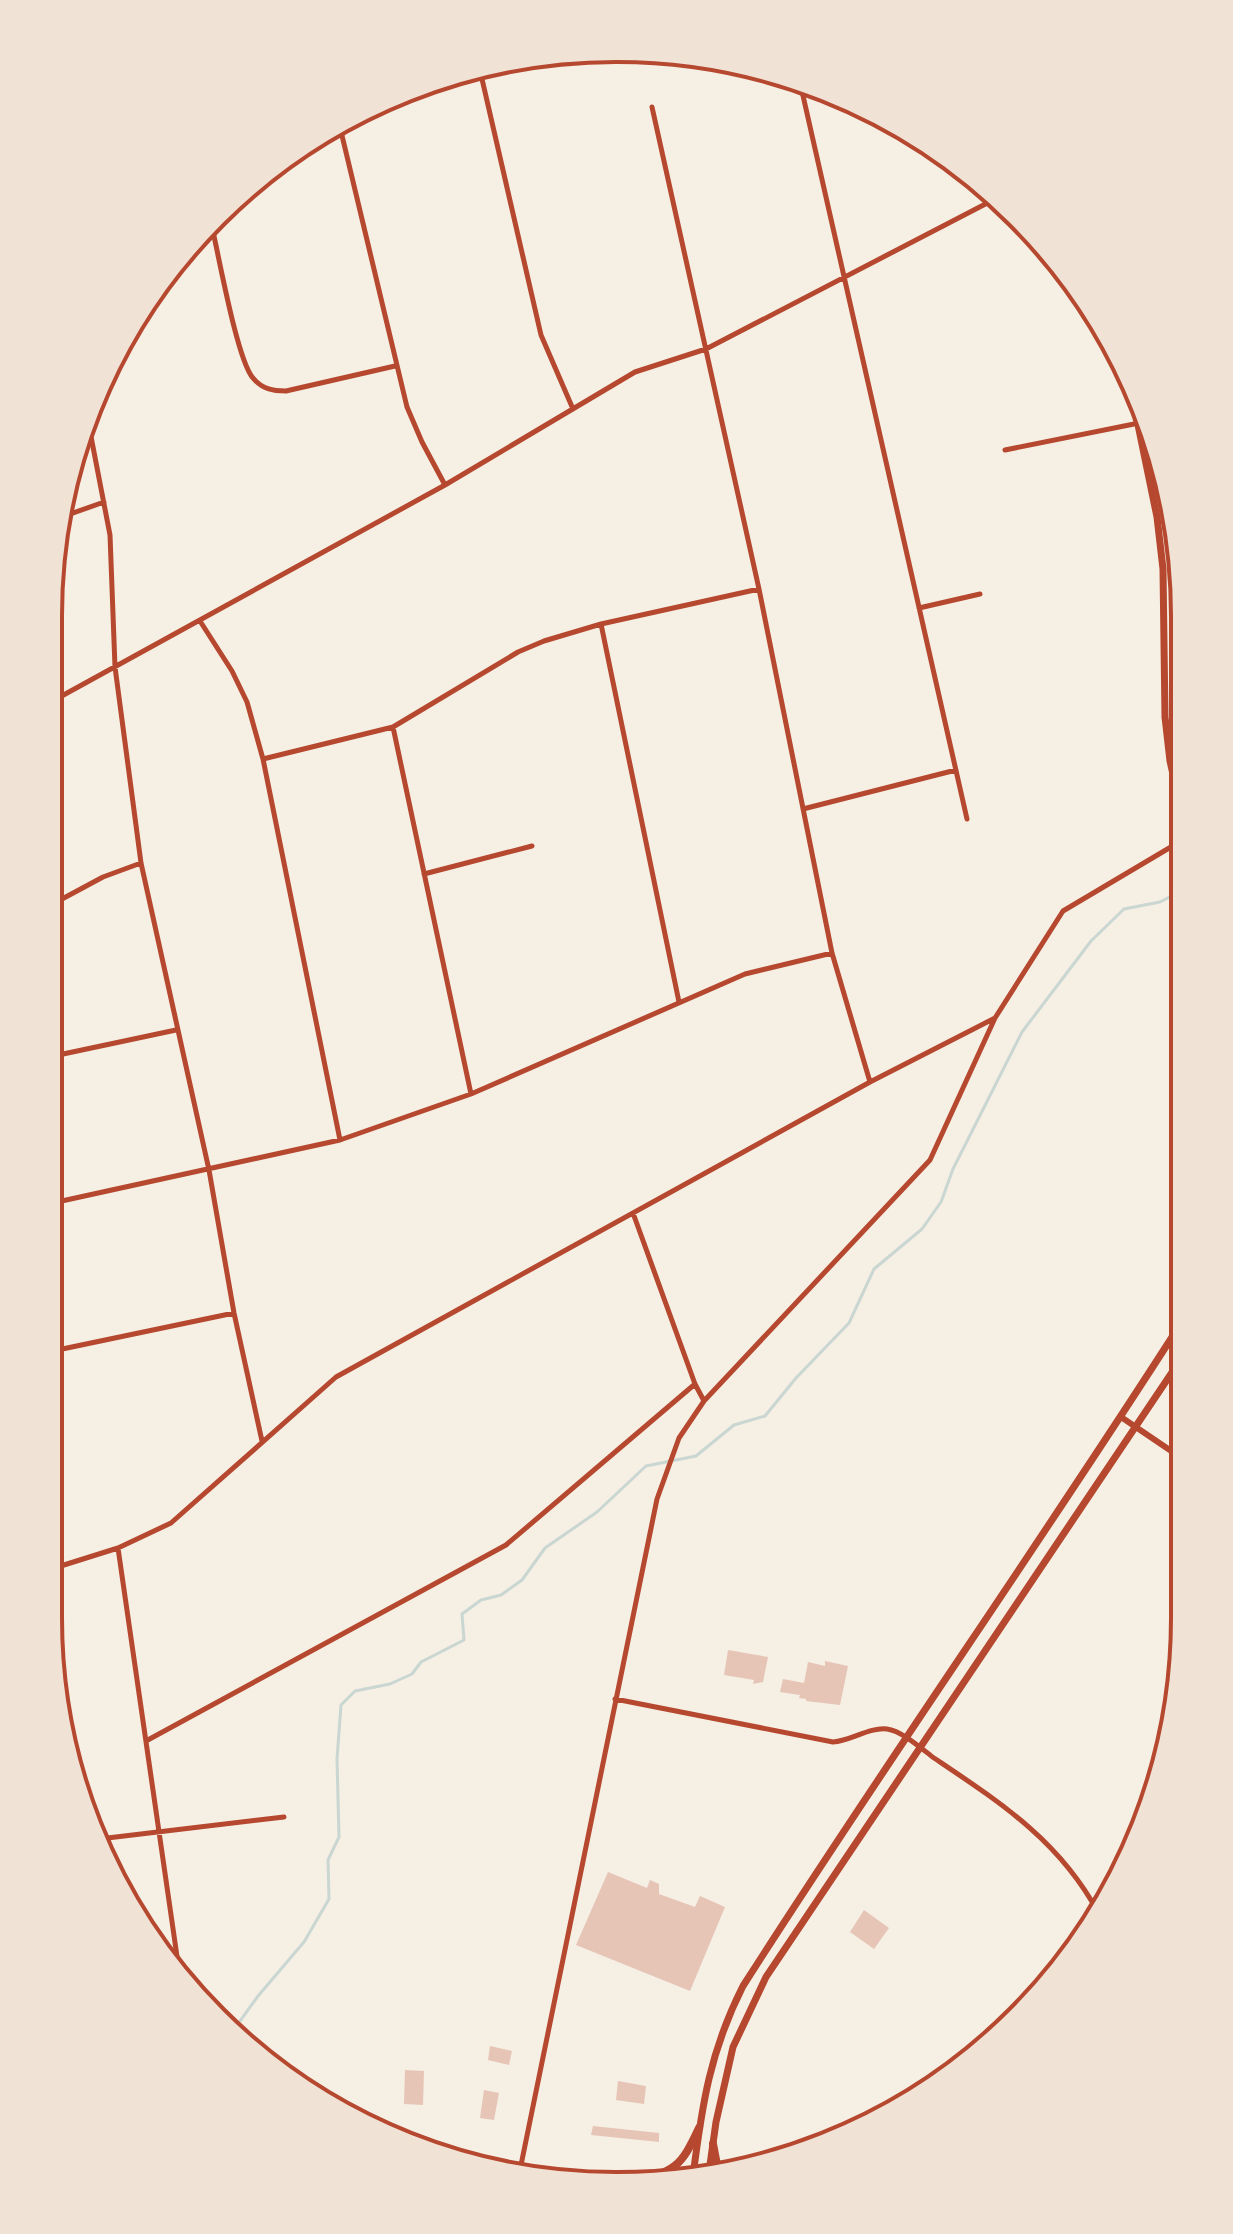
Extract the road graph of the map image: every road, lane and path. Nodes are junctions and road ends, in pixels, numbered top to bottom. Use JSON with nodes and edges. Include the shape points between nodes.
{"nodes":[{"id":1,"x":482,"y":79,"type":"edge"},
{"id":2,"x":802,"y":94,"type":"edge"},
{"id":3,"x":652,"y":107,"type":"dead end"},
{"id":4,"x":342,"y":135,"type":"edge"},
{"id":5,"x":986,"y":204,"type":"edge"},
{"id":6,"x":214,"y":235,"type":"edge"},
{"id":7,"x":843,"y":280,"type":"junction"},
{"id":8,"x":706,"y":349,"type":"junction"},
{"id":9,"x":395,"y":366,"type":"junction"},
{"id":10,"x":573,"y":409,"type":"junction"},
{"id":11,"x":1137,"y":423,"type":"edge"},
{"id":12,"x":1138,"y":427,"type":"edge"},
{"id":13,"x":91,"y":437,"type":"edge"},
{"id":14,"x":1005,"y":450,"type":"dead end"},
{"id":15,"x":445,"y":485,"type":"junction"},
{"id":16,"x":104,"y":502,"type":"junction"},
{"id":17,"x":72,"y":513,"type":"edge"},
{"id":18,"x":759,"y":589,"type":"junction"},
{"id":19,"x":980,"y":594,"type":"dead end"},
{"id":20,"x":919,"y":608,"type":"junction"},
{"id":21,"x":200,"y":621,"type":"junction"},
{"id":22,"x":601,"y":624,"type":"junction"},
{"id":23,"x":115,"y":667,"type":"junction"},
{"id":24,"x":62,"y":696,"type":"edge"},
{"id":25,"x":393,"y":727,"type":"junction"},
{"id":26,"x":263,"y":759,"type":"junction"},
{"id":27,"x":1171,"y":765,"type":"edge"},
{"id":28,"x":956,"y":770,"type":"junction"},
{"id":29,"x":803,"y":809,"type":"junction"},
{"id":30,"x":967,"y":819,"type":"dead end"},
{"id":31,"x":532,"y":846,"type":"dead end"},
{"id":32,"x":1171,"y":847,"type":"edge"},
{"id":33,"x":141,"y":863,"type":"junction"},
{"id":34,"x":424,"y":874,"type":"junction"},
{"id":35,"x":62,"y":899,"type":"edge"},
{"id":36,"x":832,"y":953,"type":"junction"},
{"id":37,"x":679,"y":1002,"type":"junction"},
{"id":38,"x":995,"y":1018,"type":"junction"},
{"id":39,"x":176,"y":1030,"type":"junction"},
{"id":40,"x":62,"y":1054,"type":"edge"},
{"id":41,"x":870,"y":1082,"type":"junction"},
{"id":42,"x":471,"y":1094,"type":"junction"},
{"id":43,"x":340,"y":1140,"type":"junction"},
{"id":44,"x":209,"y":1170,"type":"junction"},
{"id":45,"x":62,"y":1201,"type":"edge"},
{"id":46,"x":633,"y":1213,"type":"junction"},
{"id":47,"x":234,"y":1313,"type":"junction"},
{"id":48,"x":1171,"y":1339,"type":"edge"},
{"id":49,"x":62,"y":1349,"type":"edge"},
{"id":50,"x":1171,"y":1374,"type":"edge"},
{"id":51,"x":695,"y":1384,"type":"junction"},
{"id":52,"x":704,"y":1401,"type":"junction"},
{"id":53,"x":1121,"y":1417,"type":"junction"},
{"id":54,"x":1136,"y":1427,"type":"junction"},
{"id":55,"x":262,"y":1441,"type":"junction"},
{"id":56,"x":1171,"y":1451,"type":"edge"},
{"id":57,"x":1069,"y":1492,"type":"junction"},
{"id":58,"x":1085,"y":1502,"type":"junction"},
{"id":59,"x":118,"y":1548,"type":"junction"},
{"id":60,"x":62,"y":1566,"type":"edge"},
{"id":61,"x":615,"y":1699,"type":"junction"},
{"id":62,"x":905,"y":1738,"type":"junction"},
{"id":63,"x":146,"y":1741,"type":"junction"},
{"id":64,"x":920,"y":1747,"type":"junction"},
{"id":65,"x":284,"y":1817,"type":"dead end"},
{"id":66,"x":159,"y":1833,"type":"junction"},
{"id":67,"x":108,"y":1838,"type":"edge"},
{"id":68,"x":1093,"y":1902,"type":"edge"},
{"id":69,"x":177,"y":1955,"type":"edge"},
{"id":70,"x":699,"y":2128,"type":"junction"},
{"id":71,"x":713,"y":2144,"type":"junction"},
{"id":72,"x":717,"y":2162,"type":"edge"},
{"id":73,"x":521,"y":2163,"type":"edge"},
{"id":74,"x":710,"y":2163,"type":"edge"},
{"id":75,"x":694,"y":2166,"type":"edge"},
{"id":76,"x":668,"y":2169,"type":"edge"}],
"edges":[{"from":1,"to":10,"type":"street","via":[[541,335]]},
{"from":2,"to":7,"type":"street"},
{"from":3,"to":8,"type":"street"},
{"from":4,"to":9,"type":"street"},
{"from":5,"to":7,"type":"street"},
{"from":6,"to":9,"type":"street","via":[[244,366],[263,387],[286,391]]},
{"from":7,"to":8,"type":"street"},
{"from":7,"to":20,"type":"street"},
{"from":8,"to":10,"type":"street","via":[[635,372]]},
{"from":8,"to":18,"type":"street"},
{"from":9,"to":15,"type":"street","via":[[414,428]]},
{"from":10,"to":15,"type":"street"},
{"from":11,"to":14,"type":"street"},
{"from":12,"to":27,"type":"main road","via":[[1163,569],[1165,717]]},
{"from":13,"to":16,"type":"street"},
{"from":15,"to":21,"type":"street"},
{"from":16,"to":17,"type":"street"},
{"from":16,"to":23,"type":"street"},
{"from":18,"to":22,"type":"street"},
{"from":18,"to":29,"type":"street"},
{"from":19,"to":20,"type":"street"},
{"from":20,"to":28,"type":"street"},
{"from":21,"to":23,"type":"street"},
{"from":21,"to":26,"type":"street","via":[[247,702]]},
{"from":22,"to":25,"type":"street","via":[[518,652]]},
{"from":22,"to":37,"type":"street"},
{"from":23,"to":24,"type":"street"},
{"from":23,"to":33,"type":"street"},
{"from":25,"to":26,"type":"street"},
{"from":25,"to":34,"type":"street"},
{"from":26,"to":43,"type":"street"},
{"from":28,"to":29,"type":"street"},
{"from":28,"to":30,"type":"street"},
{"from":29,"to":36,"type":"street"},
{"from":31,"to":34,"type":"street"},
{"from":32,"to":38,"type":"street","via":[[1063,911]]},
{"from":33,"to":35,"type":"street"},
{"from":33,"to":39,"type":"street"},
{"from":34,"to":42,"type":"street"},
{"from":36,"to":37,"type":"street","via":[[745,974]]},
{"from":36,"to":41,"type":"street"},
{"from":37,"to":42,"type":"street"},
{"from":38,"to":41,"type":"street"},
{"from":38,"to":52,"type":"street","via":[[930,1160]]},
{"from":39,"to":40,"type":"street"},
{"from":39,"to":44,"type":"street"},
{"from":41,"to":46,"type":"street"},
{"from":42,"to":43,"type":"street"},
{"from":43,"to":44,"type":"street"},
{"from":44,"to":45,"type":"street"},
{"from":44,"to":47,"type":"street"},
{"from":46,"to":51,"type":"street"},
{"from":46,"to":55,"type":"street","via":[[336,1377]]},
{"from":47,"to":49,"type":"street"},
{"from":47,"to":55,"type":"street"},
{"from":48,"to":53,"type":"main road"},
{"from":50,"to":54,"type":"main road"},
{"from":51,"to":52,"type":"street"},
{"from":51,"to":63,"type":"street","via":[[506,1545]]},
{"from":52,"to":61,"type":"street","via":[[672,1454],[657,1499]]},
{"from":53,"to":54,"type":"street"},
{"from":53,"to":57,"type":"main road"},
{"from":54,"to":56,"type":"street"},
{"from":54,"to":58,"type":"main road"},
{"from":55,"to":59,"type":"street","via":[[171,1523]]},
{"from":57,"to":58,"type":"main road"},
{"from":57,"to":62,"type":"main road"},
{"from":58,"to":64,"type":"main road"},
{"from":59,"to":60,"type":"street"},
{"from":59,"to":63,"type":"street"},
{"from":61,"to":62,"type":"street","via":[[833,1742],[888,1729]]},
{"from":61,"to":73,"type":"street"},
{"from":62,"to":64,"type":"street"},
{"from":62,"to":70,"type":"main road","via":[[743,1986],[712,2058]]},
{"from":63,"to":66,"type":"street"},
{"from":64,"to":68,"type":"street","via":[[1024,1821],[1056,1850]]},
{"from":64,"to":71,"type":"main road","via":[[766,1977],[733,2047]]},
{"from":65,"to":66,"type":"street"},
{"from":66,"to":67,"type":"street"},
{"from":66,"to":69,"type":"street"},
{"from":70,"to":75,"type":"main road"},
{"from":70,"to":76,"type":"main road","via":[[685,2159]]},
{"from":71,"to":72,"type":"main road"},
{"from":71,"to":74,"type":"main road"}]}
